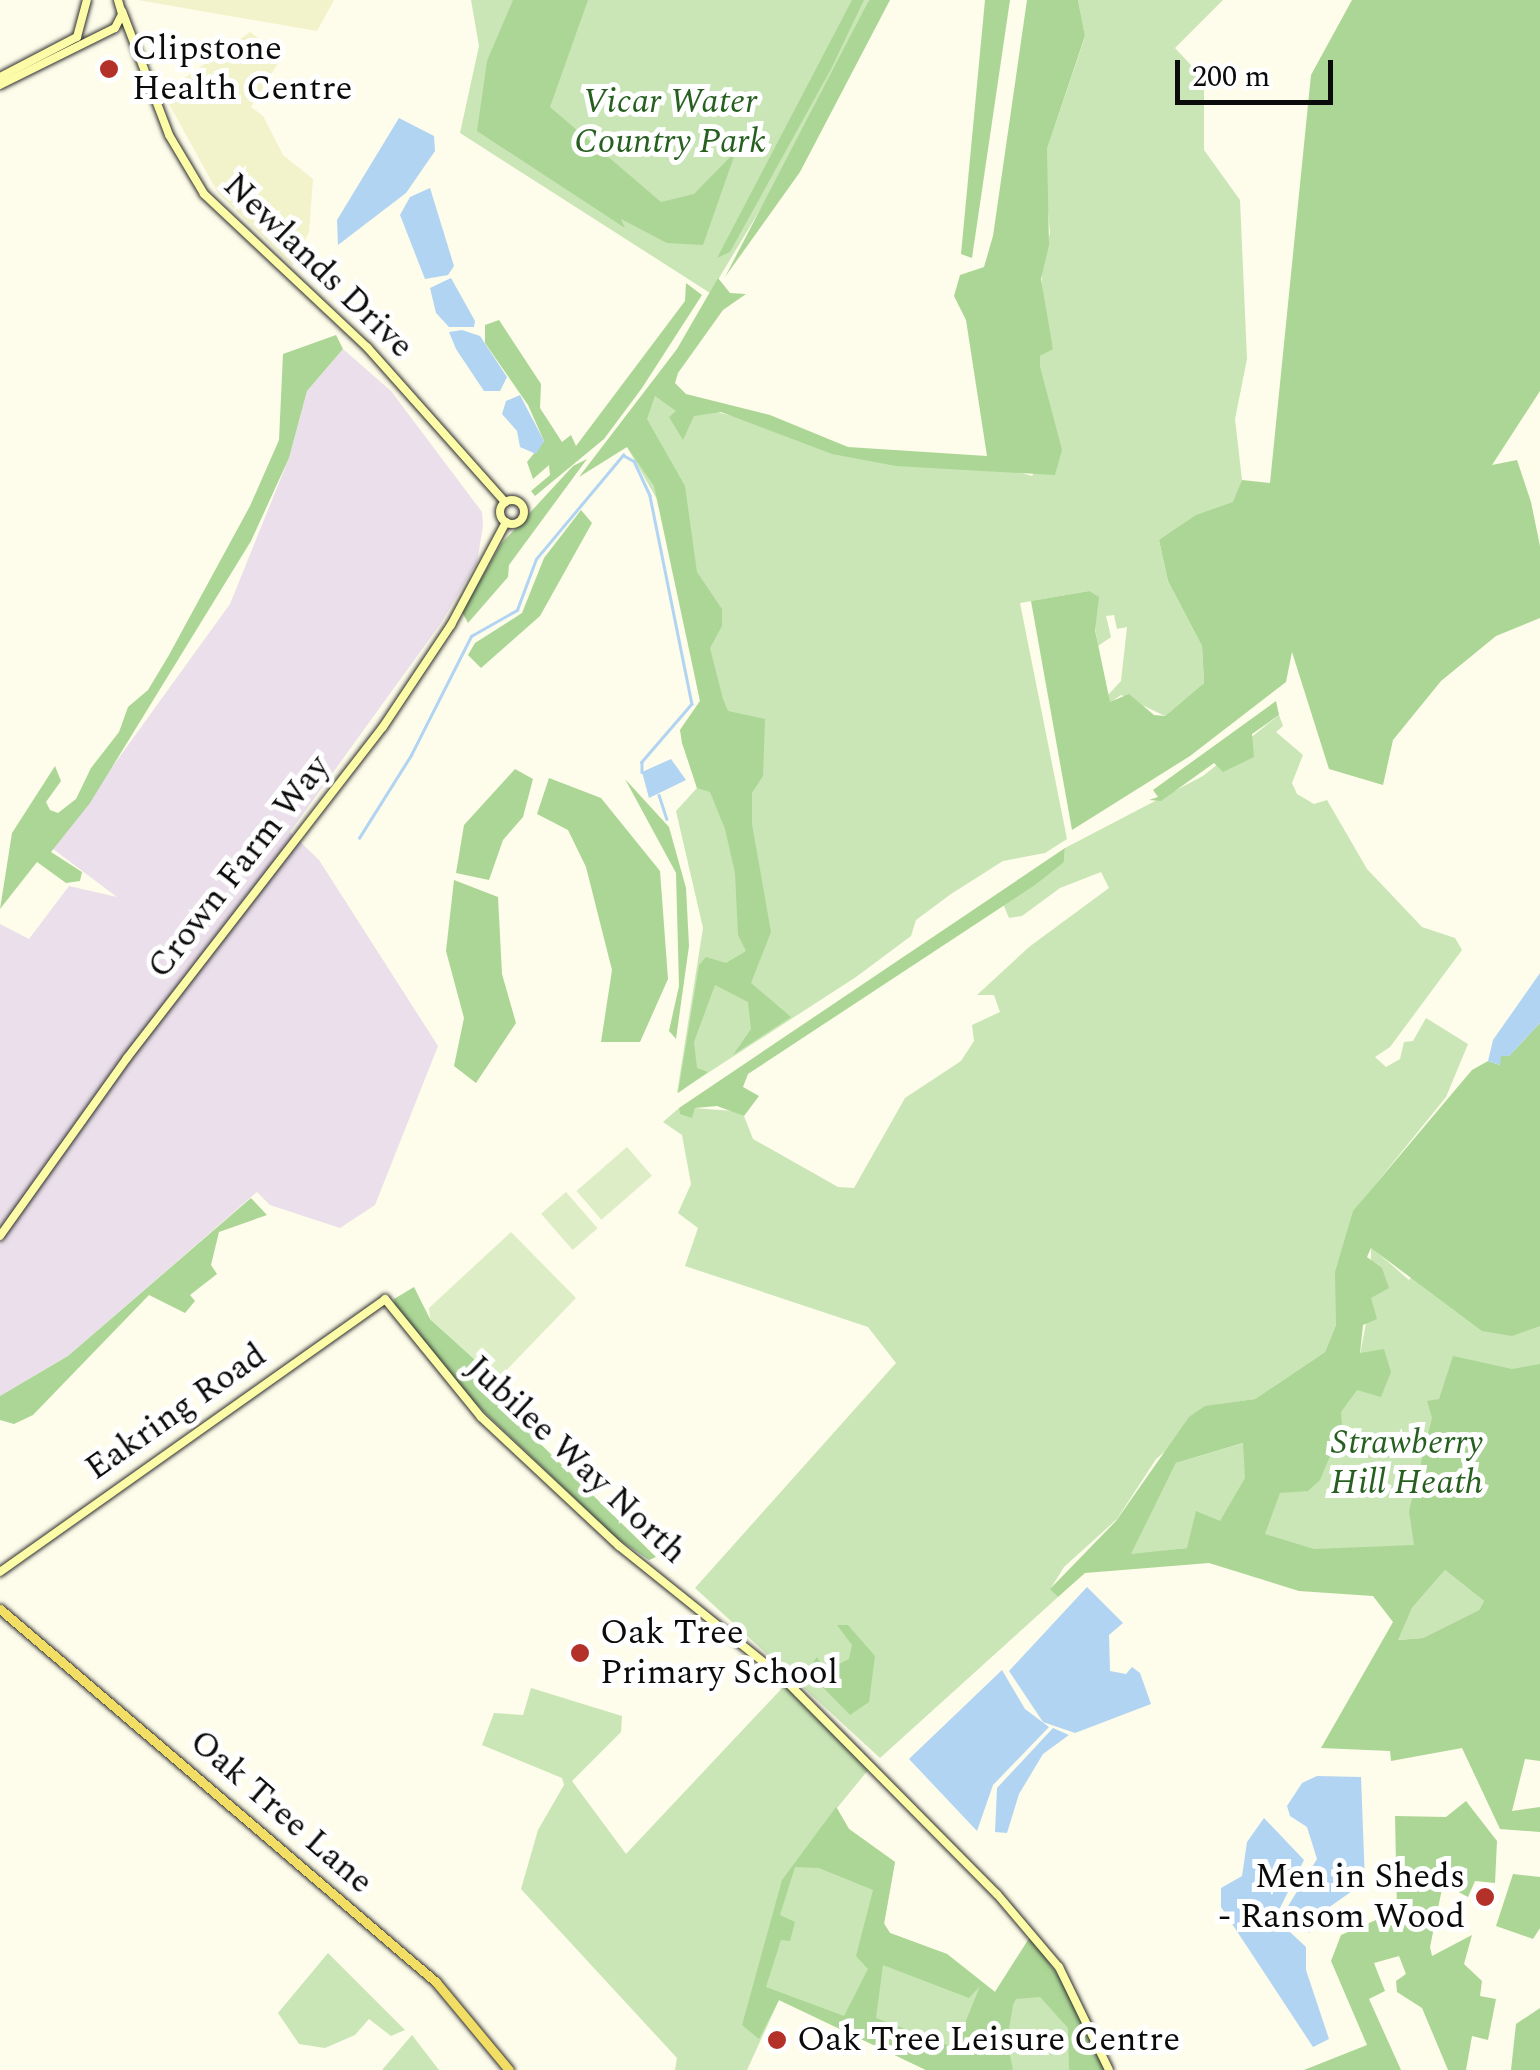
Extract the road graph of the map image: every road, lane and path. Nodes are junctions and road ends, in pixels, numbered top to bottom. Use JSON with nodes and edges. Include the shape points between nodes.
{"nodes":[{"id":1,"x":86,"y":0,"type":"edge"},
{"id":2,"x":118,"y":0,"type":"edge"},
{"id":3,"x":122,"y":11,"type":"junction"},
{"id":4,"x":84,"y":20,"type":"junction"},
{"id":5,"x":113,"y":29,"type":"junction"},
{"id":6,"x":139,"y":41,"type":"junction"},
{"id":7,"x":0,"y":81,"type":"edge"},
{"id":8,"x":504,"y":502,"type":"junction"},
{"id":9,"x":506,"y":522,"type":"junction"},
{"id":10,"x":0,"y":1236,"type":"edge"},
{"id":11,"x":386,"y":1300,"type":"joint"},
{"id":12,"x":0,"y":1572,"type":"edge"},
{"id":13,"x":1,"y":1608,"type":"edge"},
{"id":14,"x":509,"y":2070,"type":"edge"},
{"id":15,"x":1109,"y":2070,"type":"edge"}],
"edges":[{"from":1,"to":4,"type":"street"},
{"from":2,"to":3,"type":"street","name":"Newlands Drive"},
{"from":3,"to":5,"type":"street"},
{"from":3,"to":6,"type":"street","name":"Newlands Drive"},
{"from":4,"to":5,"type":"street","via":[[94,31]]},
{"from":4,"to":7,"type":"street","via":[[76,36]]},
{"from":5,"to":6,"type":"street"},
{"from":5,"to":7,"type":"street"},
{"from":6,"to":8,"type":"street","name":"Newlands Drive","via":[[169,136],[204,194],[367,348]]},
{"from":8,"to":9,"type":"street"},
{"from":8,"to":9,"type":"street","via":[[518,501],[524,511],[518,522]]},
{"from":9,"to":10,"type":"street","name":"Crown Farm Way","via":[[400,704],[126,1058]]},
{"from":11,"to":12,"type":"street","name":"Eakring Road"},
{"from":11,"to":15,"type":"street","name":"Jubilee Way North","via":[[455,1388],[546,1479],[752,1650],[878,1768],[1042,1944]]},
{"from":13,"to":14,"type":"main road","name":"Oak Tree Lane","via":[[436,1982]]}]}
